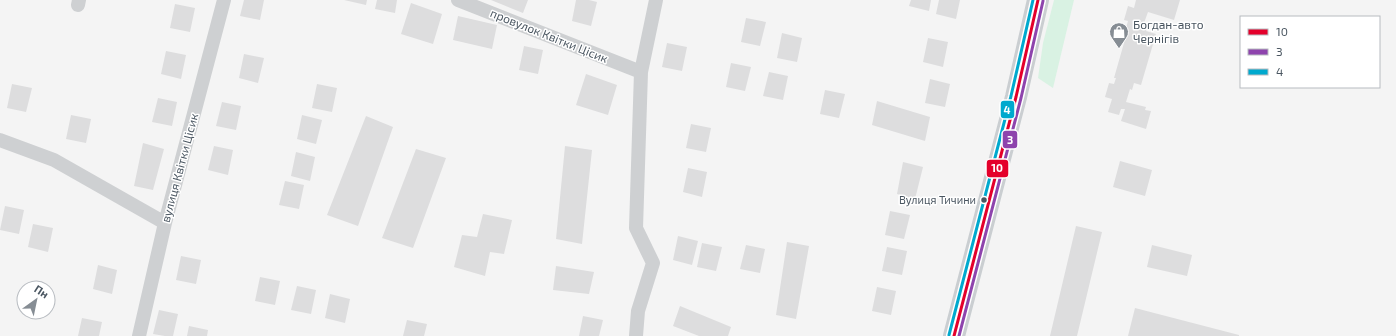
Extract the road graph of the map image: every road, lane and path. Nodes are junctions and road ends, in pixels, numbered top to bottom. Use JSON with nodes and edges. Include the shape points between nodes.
{"nodes":[{"id":1,"x":224,"y":0,"type":"edge"},
{"id":2,"x":458,"y":0,"type":"edge"},
{"id":3,"x":656,"y":0,"type":"edge"},
{"id":4,"x":1038,"y":0,"type":"edge"},
{"id":5,"x":640,"y":72,"type":"junction"},
{"id":6,"x":0,"y":140,"type":"edge"},
{"id":7,"x":165,"y":223,"type":"junction"},
{"id":8,"x":140,"y":336,"type":"edge"},
{"id":9,"x":636,"y":336,"type":"edge"},
{"id":10,"x":954,"y":336,"type":"edge"}],
"edges":[{"from":1,"to":7,"type":"street","name":"вулиця Квітки Цісик"},
{"from":2,"to":5,"type":"street","name":"провулок Квітки Цісик"},
{"from":3,"to":5,"type":"street"},
{"from":4,"to":10,"type":"main road","via":[[1016,97]]},
{"from":5,"to":9,"type":"street","via":[[636,228],[653,263],[638,311]]},
{"from":6,"to":7,"type":"street","via":[[54,160]]},
{"from":7,"to":8,"type":"street","name":"вулиця Квітки Цісик"}]}
